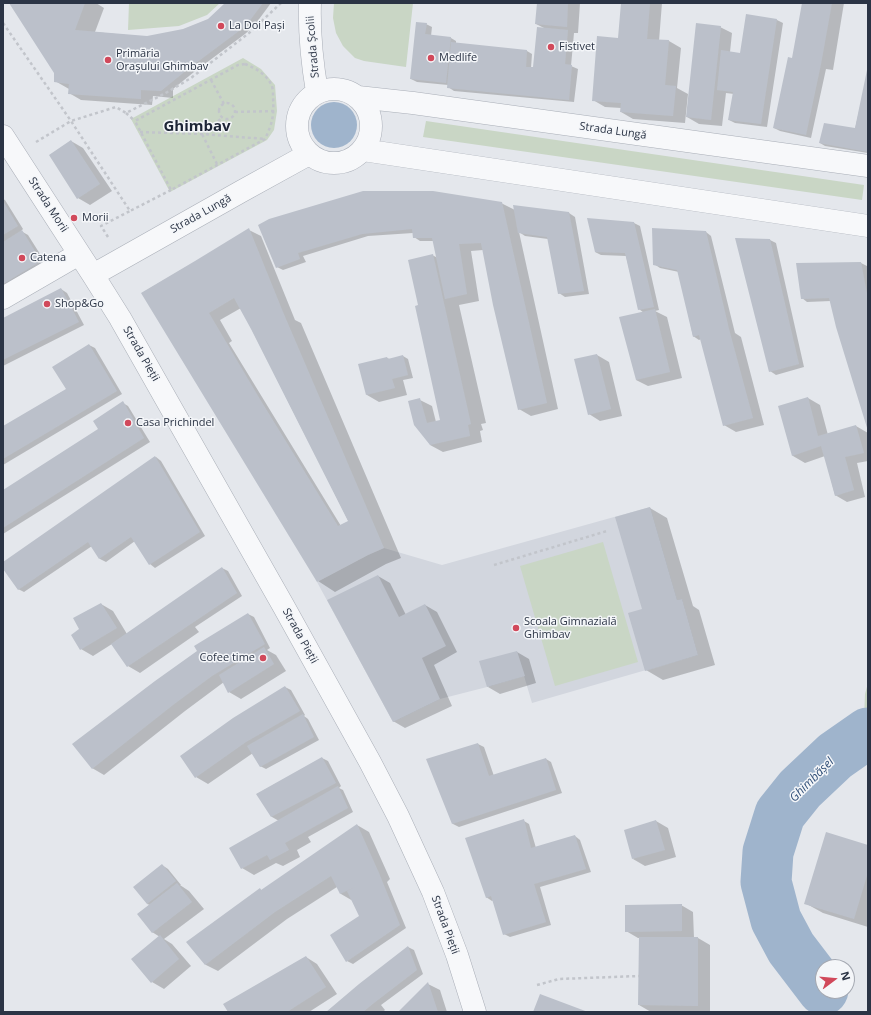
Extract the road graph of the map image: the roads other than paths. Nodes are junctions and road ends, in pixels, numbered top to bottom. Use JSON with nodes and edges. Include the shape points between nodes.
{"nodes":[{"id":1,"x":310,"y":3,"type":"edge"},
{"id":2,"x":317,"y":92,"type":"junction"},
{"id":3,"x":358,"y":97,"type":"junction"},
{"id":4,"x":3,"y":136,"type":"edge"},
{"id":5,"x":363,"y":150,"type":"junction"},
{"id":6,"x":309,"y":154,"type":"junction"},
{"id":7,"x":868,"y":166,"type":"edge"},
{"id":8,"x":868,"y":226,"type":"edge"},
{"id":9,"x":79,"y":254,"type":"junction"},
{"id":10,"x":93,"y":275,"type":"junction"},
{"id":11,"x":3,"y":298,"type":"edge"},
{"id":12,"x":475,"y":1012,"type":"edge"}],
"edges":[{"from":1,"to":2,"type":"street","name":"Strada Școlii","via":[[310,35]]},
{"from":2,"to":3,"type":"street","via":[[338,88]]},
{"from":2,"to":6,"type":"street","via":[[307,99],[296,120],[299,139]]},
{"from":3,"to":5,"type":"street","via":[[371,117],[372,128]]},
{"from":3,"to":7,"type":"street","name":"Strada Lungă"},
{"from":4,"to":9,"type":"street","name":"Strada Morii"},
{"from":5,"to":6,"type":"street","via":[[354,158],[331,163]]},
{"from":5,"to":8,"type":"street"},
{"from":6,"to":10,"type":"street","name":"Strada Lungă"},
{"from":9,"to":10,"type":"street","name":"Strada Morii"},
{"from":9,"to":11,"type":"street"},
{"from":10,"to":12,"type":"street","name":"Strada Pieții","via":[[152,373],[395,809],[433,892]]}]}
